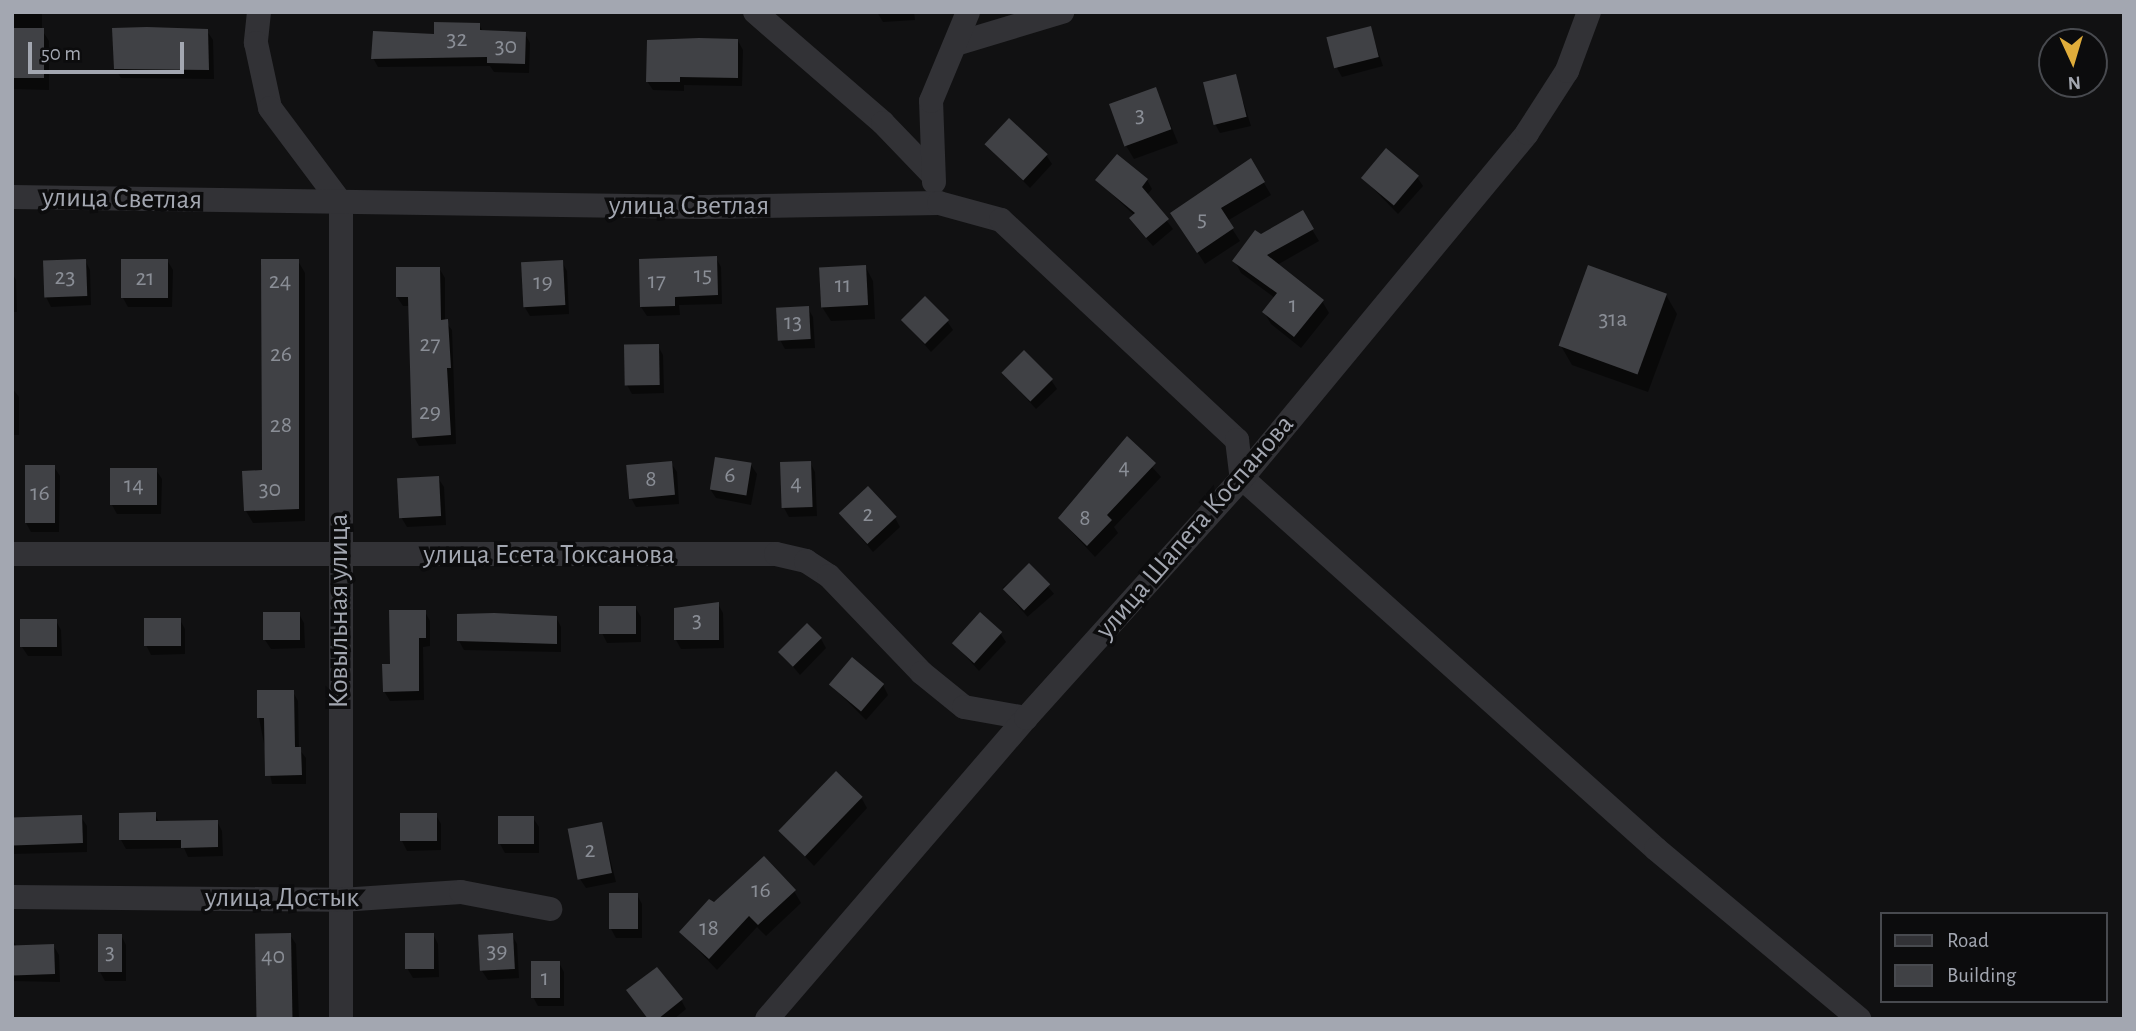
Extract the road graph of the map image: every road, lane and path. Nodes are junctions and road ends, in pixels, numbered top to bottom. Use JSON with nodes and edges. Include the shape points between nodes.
{"nodes":[{"id":1,"x":259,"y":12,"type":"edge"},
{"id":2,"x":755,"y":12,"type":"edge"},
{"id":3,"x":968,"y":12,"type":"edge"},
{"id":4,"x":1062,"y":12,"type":"edge"},
{"id":5,"x":1589,"y":12,"type":"edge"},
{"id":6,"x":958,"y":43,"type":"junction"},
{"id":7,"x":932,"y":174,"type":"junction"},
{"id":8,"x":12,"y":197,"type":"edge"},
{"id":9,"x":341,"y":203,"type":"junction"},
{"id":10,"x":939,"y":203,"type":"junction"},
{"id":11,"x":1242,"y":478,"type":"junction"},
{"id":12,"x":12,"y":554,"type":"edge"},
{"id":13,"x":339,"y":556,"type":"junction"},
{"id":14,"x":1026,"y":718,"type":"junction"},
{"id":15,"x":12,"y":897,"type":"edge"},
{"id":16,"x":341,"y":900,"type":"junction"},
{"id":17,"x":551,"y":909,"type":"dead end"},
{"id":18,"x":341,"y":1019,"type":"edge"},
{"id":19,"x":767,"y":1019,"type":"edge"},
{"id":20,"x":1858,"y":1019,"type":"edge"}],
"edges":[{"from":1,"to":9,"type":"street","via":[[256,44],[270,108]]},
{"from":2,"to":7,"type":"street","via":[[883,123]]},
{"from":3,"to":6,"type":"street"},
{"from":4,"to":6,"type":"street"},
{"from":5,"to":11,"type":"street","name":"улица Шапета Коспанова","via":[[1567,71],[1527,133]]},
{"from":6,"to":7,"type":"street","via":[[931,101]]},
{"from":7,"to":10,"type":"street"},
{"from":8,"to":9,"type":"street","name":"улица Светлая"},
{"from":9,"to":10,"type":"street","name":"улица Светлая","via":[[703,207]]},
{"from":9,"to":13,"type":"street","name":"Ковыльная улица"},
{"from":10,"to":11,"type":"street","name":"улица Светлая","via":[[1001,220],[1237,440]]},
{"from":11,"to":14,"type":"street","name":"улица Шапета Коспанова"},
{"from":11,"to":20,"type":"street","via":[[1563,767]]},
{"from":12,"to":13,"type":"street","name":"улица Есета Токсанова"},
{"from":13,"to":14,"type":"street","name":"улица Есета Токсанова","via":[[776,554],[806,561],[829,576],[922,673],[964,707]]},
{"from":13,"to":16,"type":"street","name":"Ковыльная улица"},
{"from":14,"to":19,"type":"street","name":"улица Шапета Коспанова"},
{"from":15,"to":16,"type":"street","name":"улица Достык"},
{"from":16,"to":17,"type":"street","name":"улица Достык","via":[[461,892]]},
{"from":16,"to":18,"type":"street","name":"Ковыльная улица"}]}
